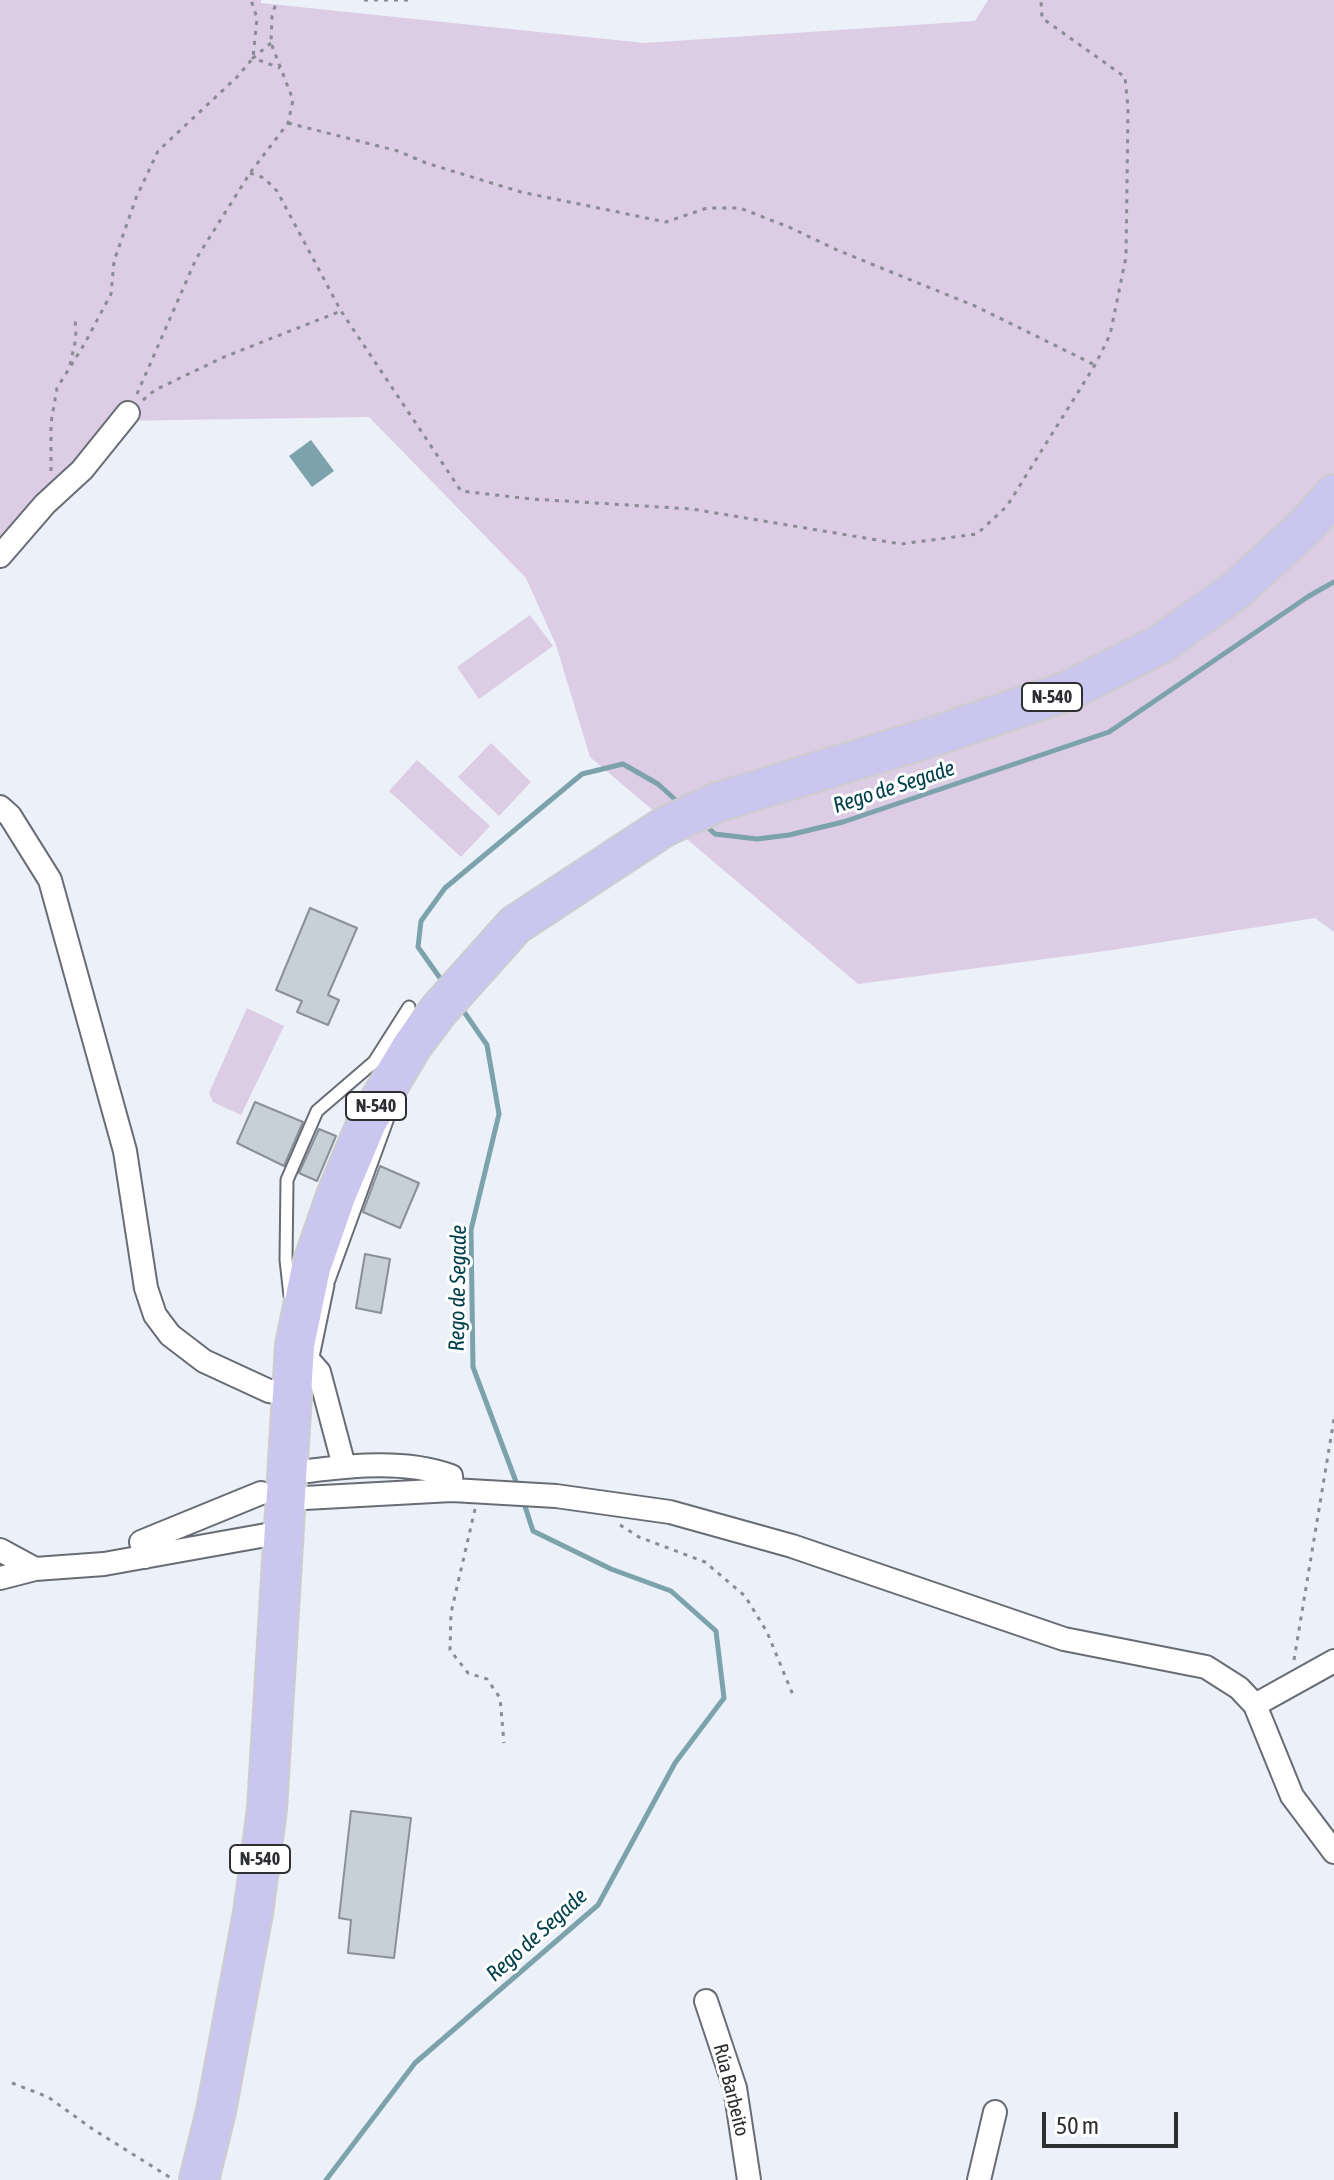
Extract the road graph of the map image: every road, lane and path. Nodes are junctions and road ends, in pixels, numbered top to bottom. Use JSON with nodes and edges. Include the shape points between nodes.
{"nodes":[{"id":1,"x":251,"y":0,"type":"edge"},
{"id":2,"x":277,"y":0,"type":"edge"},
{"id":3,"x":364,"y":0,"type":"edge"},
{"id":4,"x":412,"y":0,"type":"edge"},
{"id":5,"x":1041,"y":0,"type":"edge"},
{"id":6,"x":271,"y":43,"type":"junction"},
{"id":7,"x":253,"y":58,"type":"junction"},
{"id":8,"x":281,"y":68,"type":"junction"},
{"id":9,"x":288,"y":123,"type":"junction"},
{"id":10,"x":250,"y":173,"type":"junction"},
{"id":11,"x":341,"y":311,"type":"junction"},
{"id":12,"x":75,"y":317,"type":"dead end"},
{"id":13,"x":1095,"y":365,"type":"junction"},
{"id":14,"x":69,"y":369,"type":"junction"},
{"id":15,"x":128,"y":413,"type":"junction"},
{"id":16,"x":1334,"y":494,"type":"edge"},
{"id":17,"x":45,"y":504,"type":"junction"},
{"id":18,"x":0,"y":556,"type":"edge"},
{"id":19,"x":0,"y":807,"type":"edge"},
{"id":20,"x":409,"y":1007,"type":"dead end"},
{"id":21,"x":412,"y":1046,"type":"junction"},
{"id":22,"x":329,"y":1280,"type":"junction"},
{"id":23,"x":302,"y":1342,"type":"junction"},
{"id":24,"x":291,"y":1394,"type":"junction"},
{"id":25,"x":1334,"y":1419,"type":"edge"},
{"id":26,"x":344,"y":1466,"type":"junction"},
{"id":27,"x":452,"y":1490,"type":"junction"},
{"id":28,"x":478,"y":1492,"type":"junction"},
{"id":29,"x":284,"y":1499,"type":"junction"},
{"id":30,"x":616,"y":1504,"type":"junction"},
{"id":31,"x":0,"y":1550,"type":"edge"},
{"id":32,"x":145,"y":1557,"type":"junction"},
{"id":33,"x":35,"y":1569,"type":"junction"},
{"id":34,"x":0,"y":1578,"type":"edge"},
{"id":35,"x":1334,"y":1661,"type":"edge"},
{"id":36,"x":1294,"y":1684,"type":"junction"},
{"id":37,"x":793,"y":1695,"type":"dead end"},
{"id":38,"x":1255,"y":1705,"type":"junction"},
{"id":39,"x":504,"y":1743,"type":"dead end"},
{"id":40,"x":1334,"y":1852,"type":"edge"},
{"id":41,"x":706,"y":2001,"type":"dead end"},
{"id":42,"x":12,"y":2083,"type":"dead end"},
{"id":43,"x":995,"y":2112,"type":"dead end"},
{"id":44,"x":179,"y":2180,"type":"edge"},
{"id":45,"x":199,"y":2180,"type":"edge"},
{"id":46,"x":749,"y":2180,"type":"edge"},
{"id":47,"x":979,"y":2180,"type":"edge"}],
"edges":[{"from":1,"to":7,"type":"path","via":[[257,18]]},
{"from":2,"to":6,"type":"path"},
{"from":3,"to":4,"type":"path"},
{"from":5,"to":13,"type":"path","via":[[1042,18],[1125,77],[1126,257],[1110,335]]},
{"from":6,"to":7,"type":"path"},
{"from":6,"to":8,"type":"path"},
{"from":7,"to":8,"type":"path"},
{"from":7,"to":14,"type":"path","via":[[158,151],[114,261],[111,294]]},
{"from":8,"to":9,"type":"path","via":[[293,100]]},
{"from":9,"to":10,"type":"path"},
{"from":9,"to":13,"type":"path","via":[[398,151],[521,192],[666,222],[707,208],[740,208],[975,306]]},
{"from":10,"to":11,"type":"path","via":[[277,191]]},
{"from":10,"to":15,"type":"path","via":[[196,259]]},
{"from":11,"to":13,"type":"path","via":[[461,491],[692,509],[901,544],[977,534],[1007,506]]},
{"from":11,"to":15,"type":"path","via":[[169,383]]},
{"from":12,"to":14,"type":"path"},
{"from":14,"to":17,"type":"path","via":[[57,388]]},
{"from":15,"to":17,"type":"street","via":[[82,470]]},
{"from":16,"to":21,"type":"highway","number":"N-540","via":[[1236,590],[1161,644],[1081,685],[718,802],[664,827],[515,925]]},
{"from":17,"to":18,"type":"street"},
{"from":19,"to":24,"type":"street","via":[[50,880],[125,1151],[155,1315],[170,1335],[204,1361],[269,1391]]},
{"from":20,"to":23,"type":"lane","via":[[374,1062],[317,1111],[287,1180],[286,1260]]},
{"from":21,"to":22,"type":"lane"},
{"from":21,"to":23,"type":"highway","number":"N-540","via":[[368,1120],[336,1196],[311,1268]]},
{"from":22,"to":23,"type":"lane"},
{"from":22,"to":23,"type":"lane"},
{"from":23,"to":24,"type":"highway","number":"N-540"},
{"from":23,"to":26,"type":"street","via":[[319,1372]]},
{"from":24,"to":29,"type":"highway","number":"N-540"},
{"from":25,"to":36,"type":"path","via":[[1295,1644]]},
{"from":26,"to":27,"type":"street","via":[[428,1468],[451,1476]]},
{"from":26,"to":29,"type":"street"},
{"from":27,"to":28,"type":"street"},
{"from":27,"to":29,"type":"street"},
{"from":28,"to":30,"type":"street"},
{"from":28,"to":39,"type":"path","via":[[451,1613],[450,1650],[468,1673],[487,1679],[500,1698]]},
{"from":29,"to":32,"type":"street","via":[[224,1541]]},
{"from":29,"to":32,"type":"street","via":[[141,1542]]},
{"from":29,"to":45,"type":"highway","number":"N-540","via":[[267,1809],[253,1913]]},
{"from":30,"to":37,"type":"path","via":[[620,1528],[705,1562],[745,1596],[767,1632]]},
{"from":30,"to":38,"type":"street","via":[[670,1512],[792,1546],[1064,1639],[1206,1667]]},
{"from":31,"to":33,"type":"street"},
{"from":32,"to":33,"type":"street"},
{"from":33,"to":34,"type":"street"},
{"from":35,"to":36,"type":"street"},
{"from":36,"to":38,"type":"street"},
{"from":38,"to":40,"type":"street","via":[[1292,1796]]},
{"from":41,"to":46,"type":"street","name":"Rúa Barbeito","via":[[735,2088]]},
{"from":42,"to":44,"type":"path","via":[[48,2097],[166,2177]]},
{"from":43,"to":47,"type":"street"}]}
